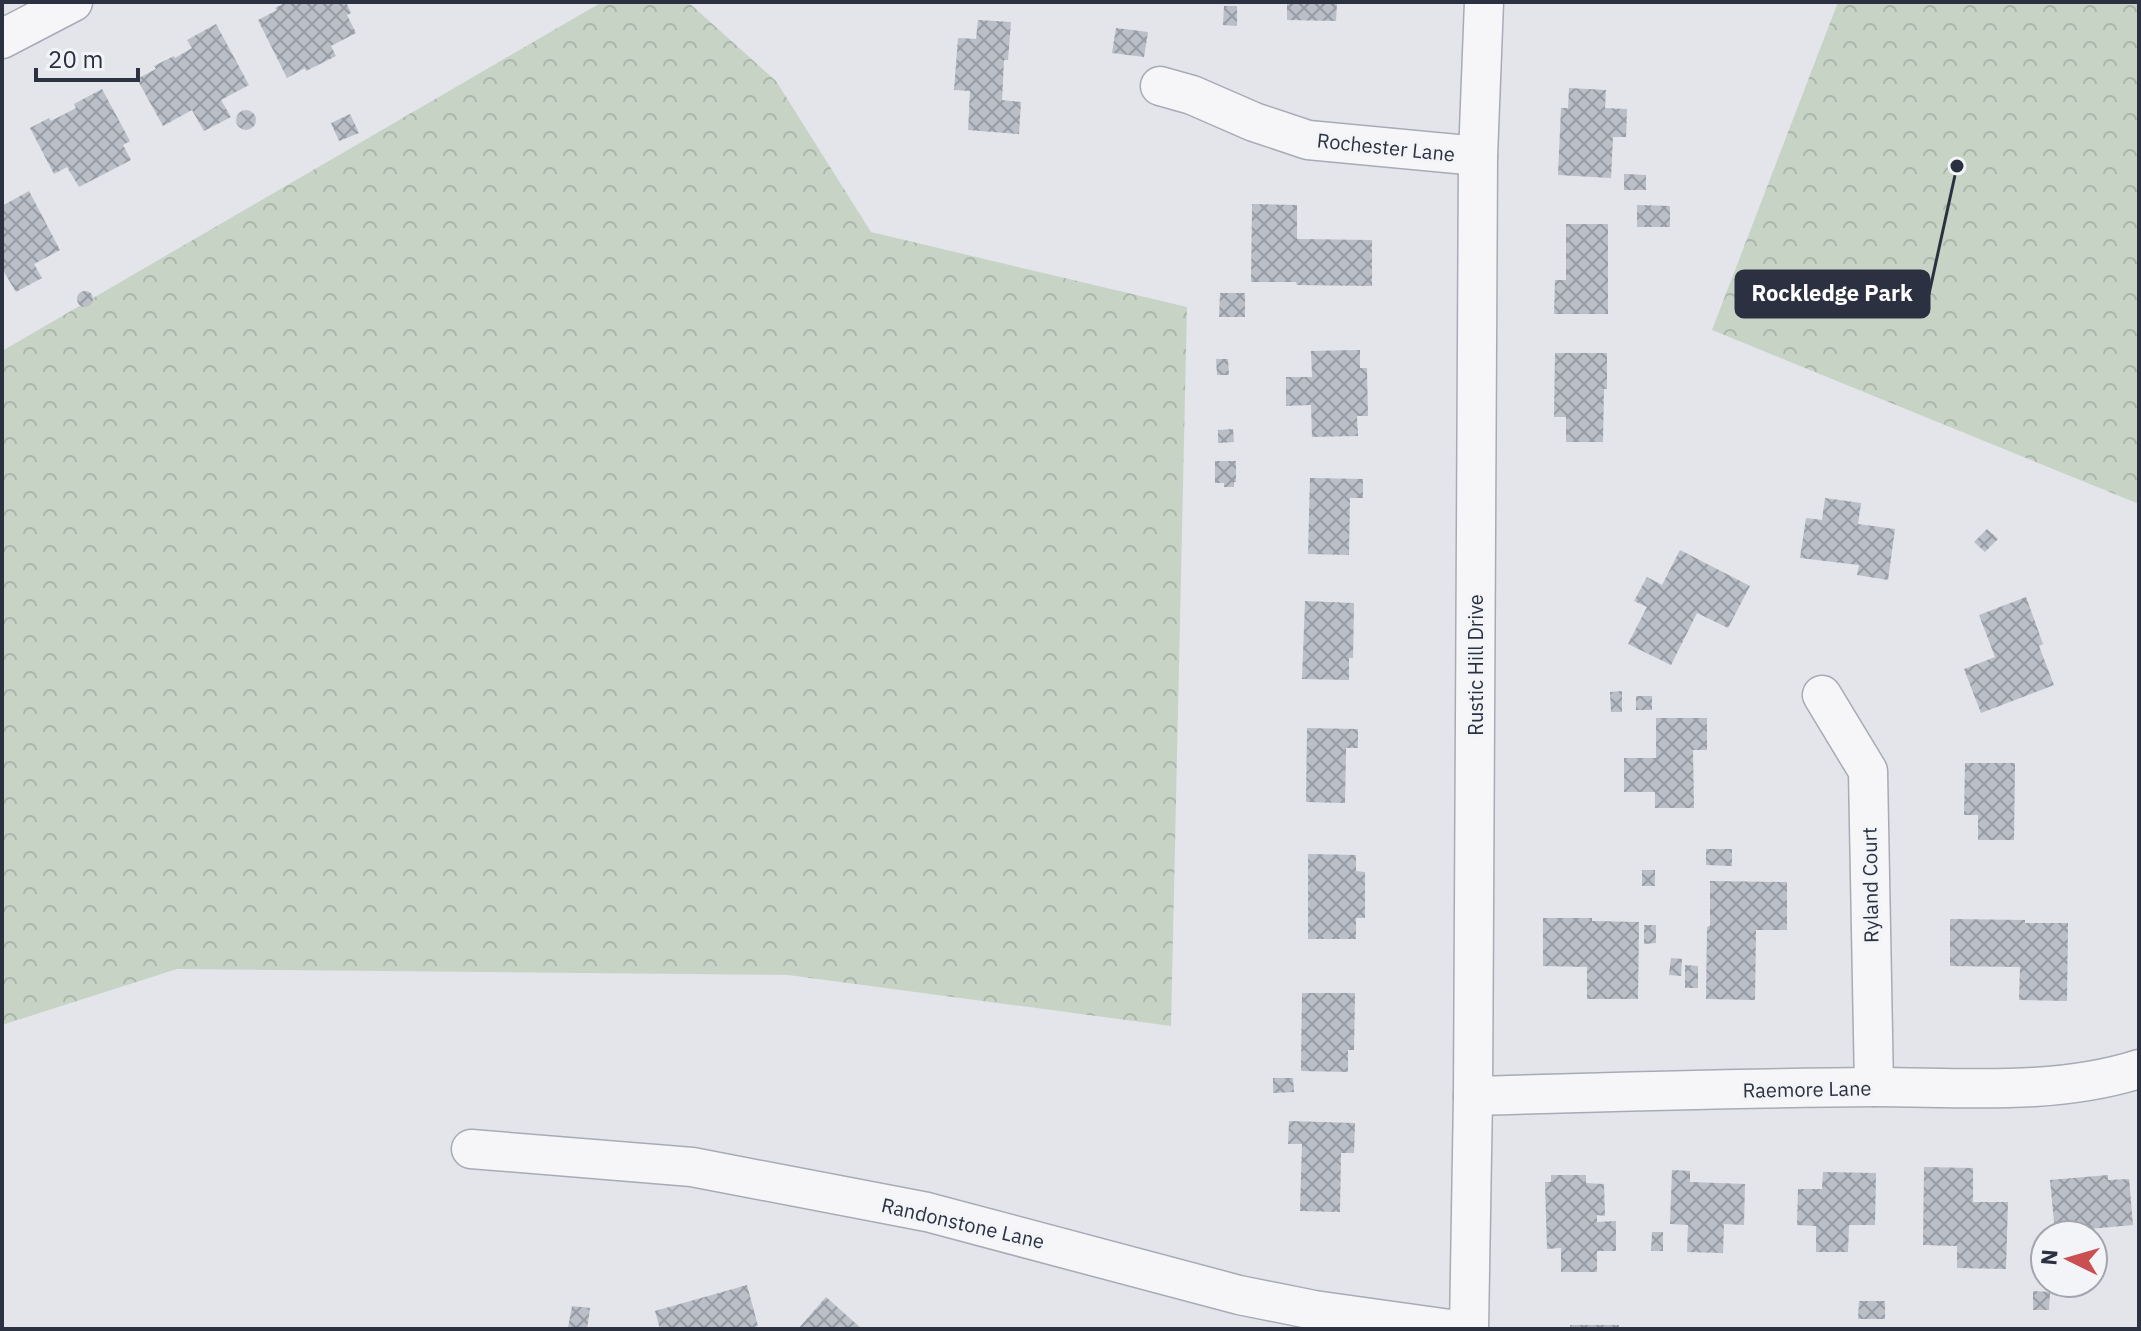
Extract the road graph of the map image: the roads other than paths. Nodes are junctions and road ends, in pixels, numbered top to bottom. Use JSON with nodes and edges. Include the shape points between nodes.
{"nodes":[{"id":1,"x":73,"y":2,"type":"edge"},
{"id":2,"x":1484,"y":2,"type":"edge"},
{"id":3,"x":2,"y":39,"type":"edge"},
{"id":4,"x":1160,"y":86,"type":"dead end"},
{"id":5,"x":1478,"y":156,"type":"junction"},
{"id":6,"x":1822,"y":695,"type":"dead end"},
{"id":7,"x":2139,"y":1069,"type":"edge"},
{"id":8,"x":1874,"y":1087,"type":"junction"},
{"id":9,"x":1473,"y":1096,"type":"junction"},
{"id":10,"x":471,"y":1149,"type":"dead end"},
{"id":11,"x":1450,"y":1329,"type":"edge"},
{"id":12,"x":1469,"y":1329,"type":"edge"}],
"edges":[{"from":1,"to":3,"type":"street"},
{"from":2,"to":5,"type":"street","name":"Rustic Hill Drive"},
{"from":4,"to":5,"type":"street","name":"Rochester Lane","via":[[1308,140]]},
{"from":5,"to":9,"type":"street","name":"Rustic Hill Drive"},
{"from":6,"to":8,"type":"street","name":"Ryland Court","via":[[1868,771]]},
{"from":7,"to":8,"type":"street","name":"Raemore Lane","via":[[2084,1082],[2017,1088]]},
{"from":8,"to":9,"type":"street","name":"Raemore Lane"},
{"from":9,"to":12,"type":"street","name":"Rustic Hill Drive"},
{"from":10,"to":11,"type":"street","name":"Randonstone Lane","via":[[692,1167],[927,1212],[1239,1295]]}]}
